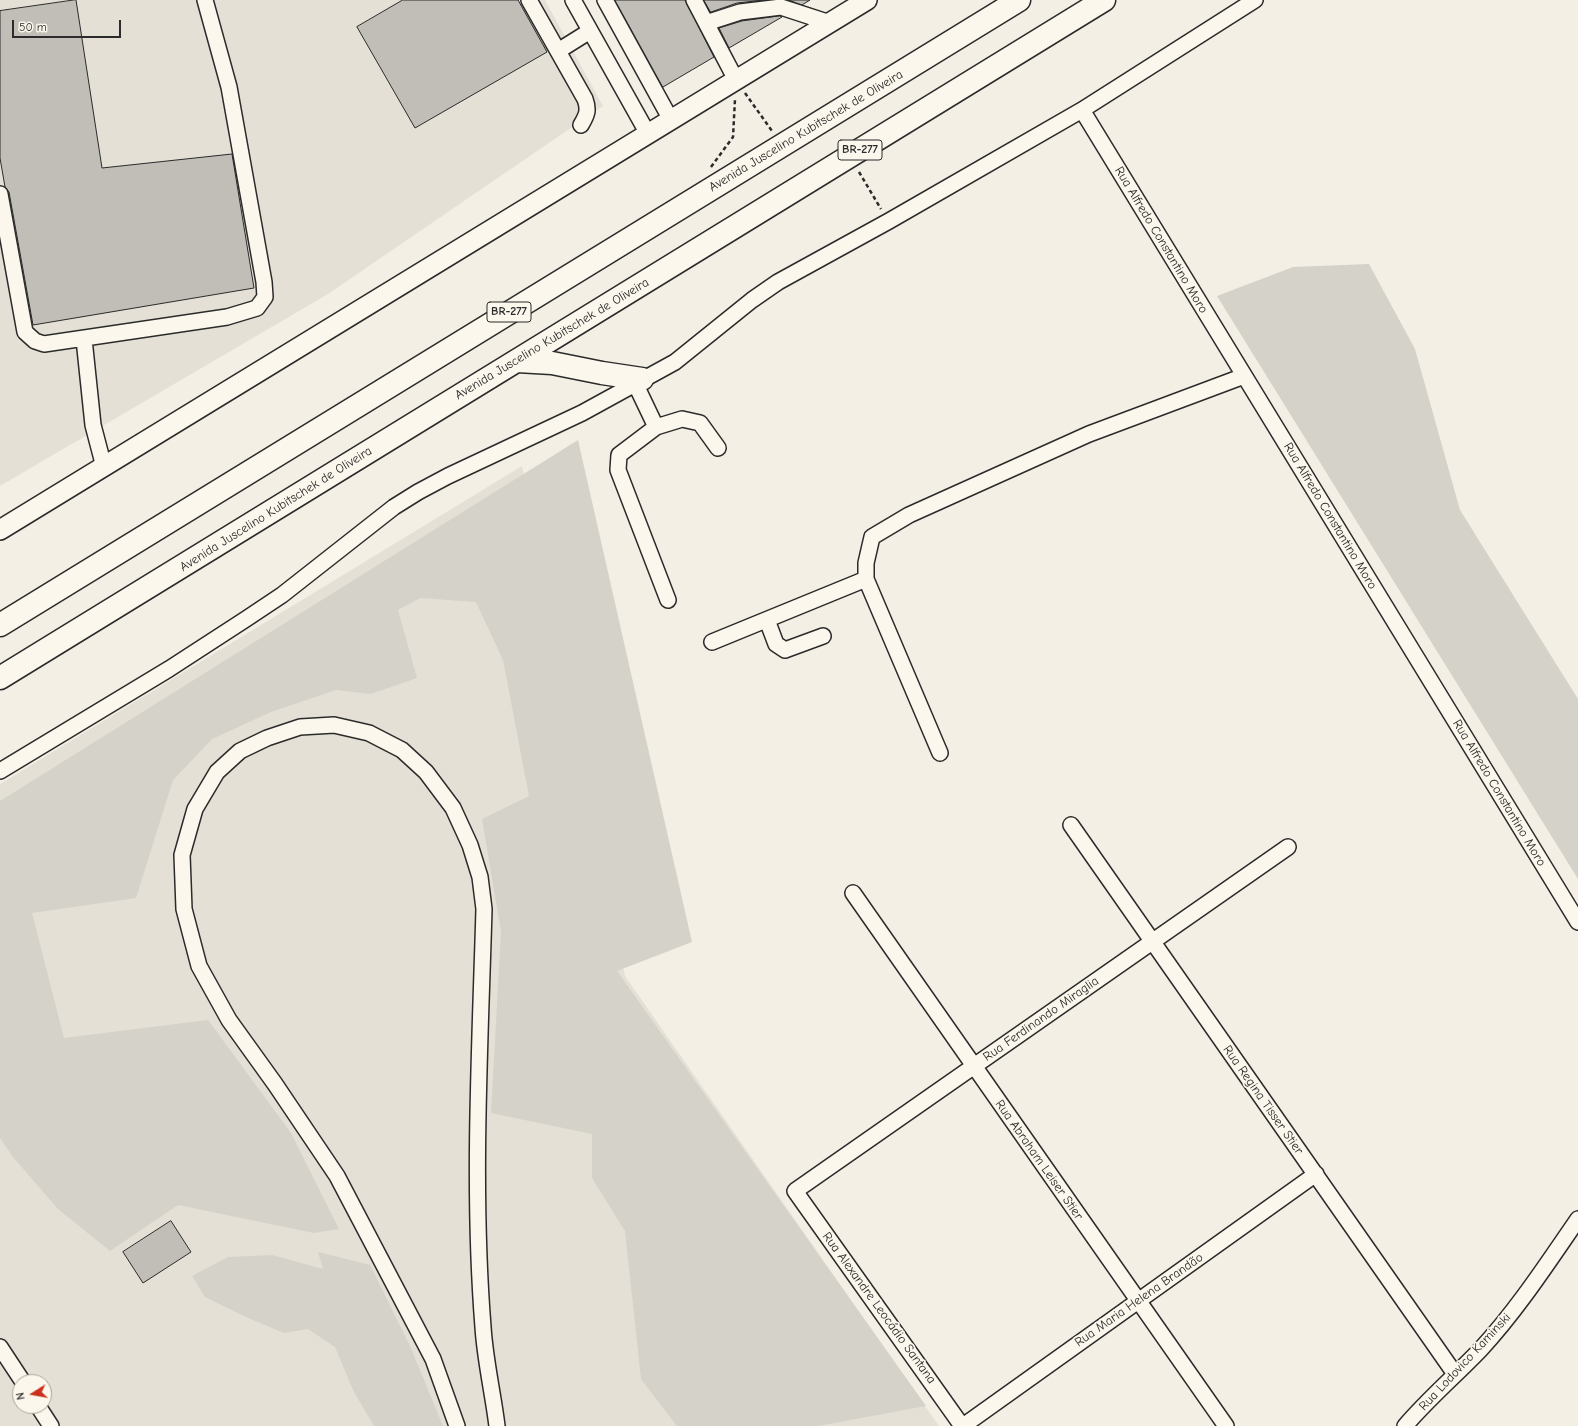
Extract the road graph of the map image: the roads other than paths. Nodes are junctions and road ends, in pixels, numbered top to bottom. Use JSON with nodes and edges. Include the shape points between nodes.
{"nodes":[{"id":1,"x":205,"y":0,"type":"edge"},
{"id":2,"x":529,"y":0,"type":"edge"},
{"id":3,"x":573,"y":0,"type":"edge"},
{"id":4,"x":605,"y":0,"type":"edge"},
{"id":5,"x":694,"y":0,"type":"edge"},
{"id":6,"x":753,"y":0,"type":"edge"},
{"id":7,"x":867,"y":0,"type":"edge"},
{"id":8,"x":1019,"y":0,"type":"edge"},
{"id":9,"x":1104,"y":0,"type":"edge"},
{"id":10,"x":1255,"y":0,"type":"edge"},
{"id":11,"x":740,"y":12,"type":"junction"},
{"id":12,"x":706,"y":23,"type":"junction"},
{"id":13,"x":830,"y":23,"type":"junction"},
{"id":14,"x":590,"y":31,"type":"junction"},
{"id":15,"x":558,"y":51,"type":"junction"},
{"id":16,"x":736,"y":80,"type":"junction"},
{"id":17,"x":1082,"y":110,"type":"junction"},
{"id":18,"x":671,"y":120,"type":"junction"},
{"id":19,"x":581,"y":125,"type":"dead end"},
{"id":20,"x":648,"y":134,"type":"junction"},
{"id":21,"x":0,"y":194,"type":"edge"},
{"id":22,"x":84,"y":339,"type":"junction"},
{"id":23,"x":517,"y":361,"type":"junction"},
{"id":24,"x":1244,"y":376,"type":"junction"},
{"id":25,"x":638,"y":381,"type":"junction"},
{"id":26,"x":656,"y":427,"type":"junction"},
{"id":27,"x":718,"y":448,"type":"dead end"},
{"id":28,"x":104,"y":467,"type":"junction"},
{"id":29,"x":0,"y":530,"type":"edge"},
{"id":30,"x":866,"y":579,"type":"junction"},
{"id":31,"x":668,"y":600,"type":"dead end"},
{"id":32,"x":767,"y":620,"type":"junction"},
{"id":33,"x":0,"y":625,"type":"edge"},
{"id":34,"x":823,"y":636,"type":"dead end"},
{"id":35,"x":712,"y":642,"type":"dead end"},
{"id":36,"x":0,"y":678,"type":"edge"},
{"id":37,"x":940,"y":753,"type":"dead end"},
{"id":38,"x":0,"y":771,"type":"edge"},
{"id":39,"x":1071,"y":825,"type":"dead end"},
{"id":40,"x":1288,"y":847,"type":"dead end"},
{"id":41,"x":853,"y":893,"type":"dead end"},
{"id":42,"x":1578,"y":922,"type":"edge"},
{"id":43,"x":1153,"y":942,"type":"junction"},
{"id":44,"x":974,"y":1066,"type":"junction"},
{"id":45,"x":1316,"y":1174,"type":"junction"},
{"id":46,"x":795,"y":1191,"type":"joint"},
{"id":47,"x":1578,"y":1219,"type":"edge"},
{"id":48,"x":1139,"y":1301,"type":"junction"},
{"id":49,"x":0,"y":1347,"type":"edge"},
{"id":50,"x":18,"y":1374,"type":"edge"},
{"id":51,"x":1455,"y":1374,"type":"junction"},
{"id":52,"x":43,"y":1414,"type":"edge"},
{"id":53,"x":51,"y":1426,"type":"edge"},
{"id":54,"x":457,"y":1426,"type":"edge"},
{"id":55,"x":498,"y":1426,"type":"edge"},
{"id":56,"x":963,"y":1426,"type":"edge"},
{"id":57,"x":1226,"y":1426,"type":"edge"},
{"id":58,"x":1405,"y":1426,"type":"edge"}],
"edges":[{"from":1,"to":22,"type":"street","via":[[229,87],[265,297],[257,308],[227,317]]},
{"from":2,"to":15,"type":"street"},
{"from":3,"to":14,"type":"street"},
{"from":4,"to":18,"type":"street"},
{"from":5,"to":12,"type":"street"},
{"from":6,"to":11,"type":"street"},
{"from":7,"to":13,"type":"main road"},
{"from":8,"to":33,"type":"highway","name":"Avenida Juscelino Kubitschek de Oliveira","number":"BR-277"},
{"from":9,"to":23,"type":"highway","name":"Avenida Juscelino Kubitschek de Oliveira","number":"BR-277"},
{"from":10,"to":17,"type":"street"},
{"from":11,"to":12,"type":"street"},
{"from":11,"to":13,"type":"street","via":[[781,7]]},
{"from":12,"to":16,"type":"street"},
{"from":13,"to":16,"type":"main road"},
{"from":14,"to":15,"type":"street"},
{"from":14,"to":20,"type":"street"},
{"from":15,"to":19,"type":"street","via":[[588,107],[588,115]]},
{"from":16,"to":18,"type":"main road"},
{"from":17,"to":24,"type":"street","name":"Rua Alfredo Constantino Moro"},
{"from":17,"to":25,"type":"street","via":[[778,282],[675,362]]},
{"from":18,"to":20,"type":"main road"},
{"from":20,"to":28,"type":"main road"},
{"from":21,"to":22,"type":"street","via":[[25,332],[35,341],[44,344]]},
{"from":22,"to":28,"type":"street","via":[[93,425]]},
{"from":23,"to":25,"type":"highway","via":[[552,362]]},
{"from":23,"to":36,"type":"highway","name":"Avenida Juscelino Kubitschek de Oliveira","number":"BR-277"},
{"from":24,"to":30,"type":"street","via":[[1089,434],[910,515],[872,537],[866,563]]},
{"from":24,"to":42,"type":"street","name":"Rua Alfredo Constantino Moro"},
{"from":25,"to":26,"type":"street"},
{"from":25,"to":38,"type":"street","via":[[582,413],[418,492],[375,521],[282,595],[169,669]]},
{"from":26,"to":27,"type":"street","via":[[682,419],[700,423]]},
{"from":26,"to":31,"type":"street","via":[[619,455],[618,470]]},
{"from":28,"to":29,"type":"main road"},
{"from":30,"to":32,"type":"street"},
{"from":30,"to":37,"type":"street"},
{"from":32,"to":34,"type":"street","via":[[776,644],[785,650]]},
{"from":32,"to":35,"type":"street"},
{"from":39,"to":43,"type":"street","name":"Rua Regina Tisser Stier"},
{"from":40,"to":43,"type":"street","name":"Rua Ferdinando Miraglia"},
{"from":41,"to":44,"type":"street","name":"Rua Abraham Leiser Stier"},
{"from":43,"to":44,"type":"street","name":"Rua Ferdinando Miraglia"},
{"from":43,"to":45,"type":"street","name":"Rua Regina Tisser Stier"},
{"from":44,"to":46,"type":"street","name":"Rua Ferdinando Miraglia"},
{"from":44,"to":48,"type":"street","name":"Rua Abraham Leiser Stier"},
{"from":45,"to":48,"type":"street","name":"Rua Maria Helena Brandão"},
{"from":45,"to":51,"type":"street","name":"Rua Regina Tisser Stier"},
{"from":46,"to":56,"type":"street","name":"Rua Alexandre Leocádio Santana"},
{"from":47,"to":51,"type":"street","name":"Rua Lodovico Kaminski","via":[[1501,1325]]},
{"from":48,"to":56,"type":"street","name":"Rua Maria Helena Brandão"},
{"from":48,"to":57,"type":"street","name":"Rua Abraham Leiser Stier"},
{"from":49,"to":50,"type":"street"},
{"from":51,"to":58,"type":"street","name":"Rua Lodovico Kaminski"},
{"from":52,"to":53,"type":"street"},
{"from":54,"to":55,"type":"street","via":[[433,1359],[337,1176],[229,1020],[199,966],[184,909],[182,856],[195,809],[217,772],[240,751],[267,738],[300,727],[334,725],[369,732],[402,750],[426,772],[453,808],[470,845],[480,876],[484,909],[476,1173],[478,1246],[483,1329]]}]}
